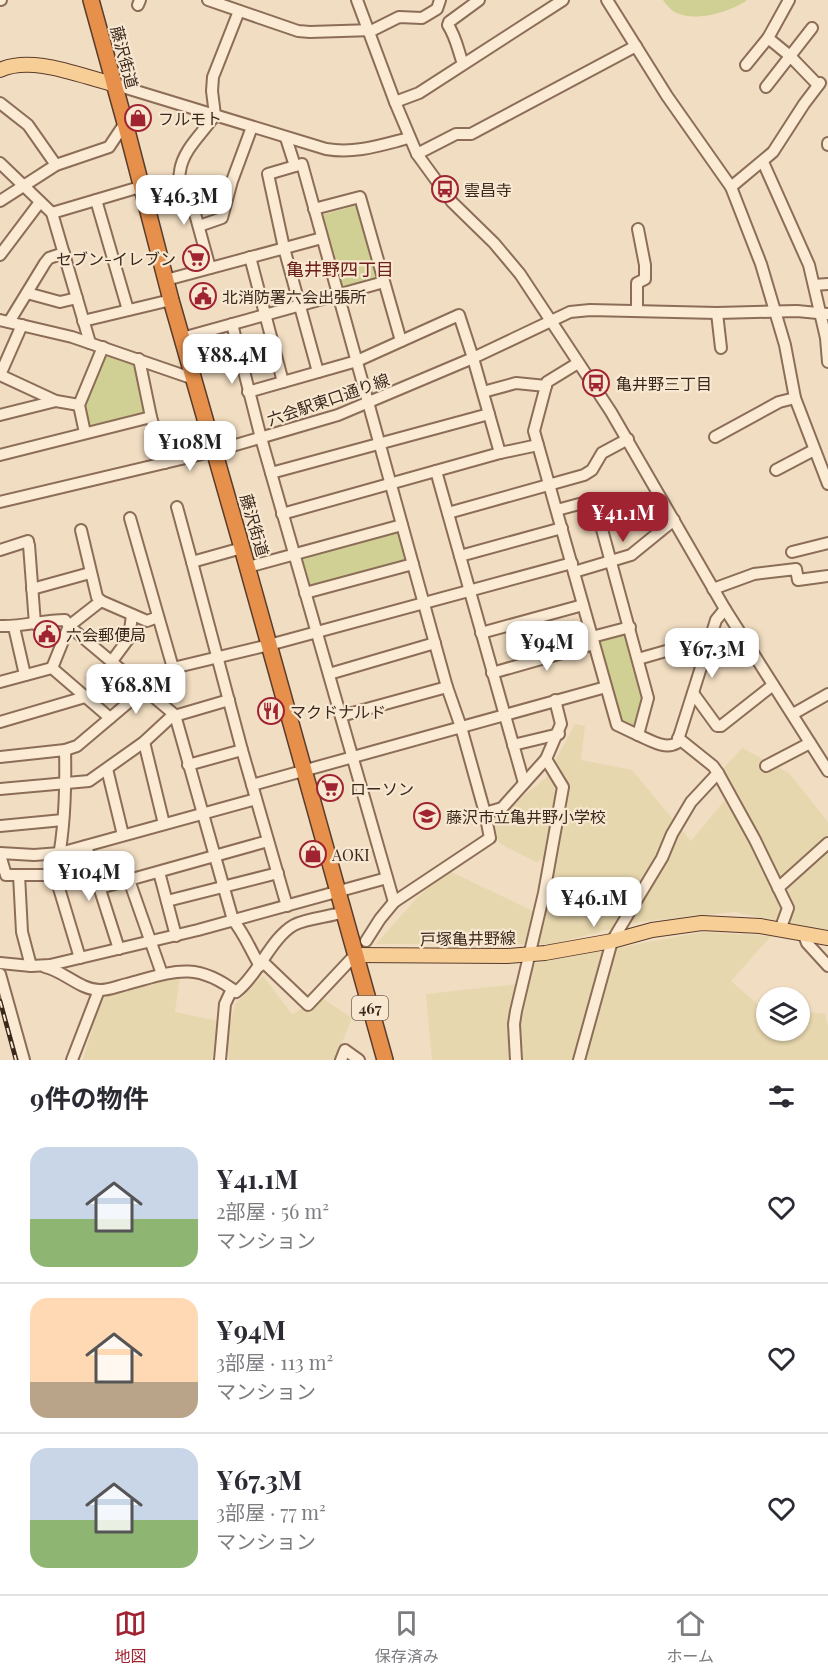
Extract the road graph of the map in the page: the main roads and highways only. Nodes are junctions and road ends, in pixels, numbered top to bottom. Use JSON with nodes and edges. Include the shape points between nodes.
{"nodes":[{"id":1,"x":91,"y":0,"type":"edge"},
{"id":2,"x":0,"y":70,"type":"edge"},
{"id":3,"x":113,"y":84,"type":"junction"},
{"id":4,"x":828,"y":938,"type":"edge"},
{"id":5,"x":355,"y":955,"type":"junction"},
{"id":6,"x":385,"y":1060,"type":"edge"}],
"edges":[{"from":1,"to":3,"type":"highway","name":"藤沢街道","number":"467"},
{"from":2,"to":3,"type":"main road","via":[[27,64]]},
{"from":3,"to":5,"type":"highway","name":"藤沢街道","number":"467"},
{"from":4,"to":5,"type":"main road","name":"戸塚亀井野線","via":[[737,923],[702,923],[530,954]]},
{"from":5,"to":6,"type":"highway","name":"藤沢街道","number":"467"}]}
